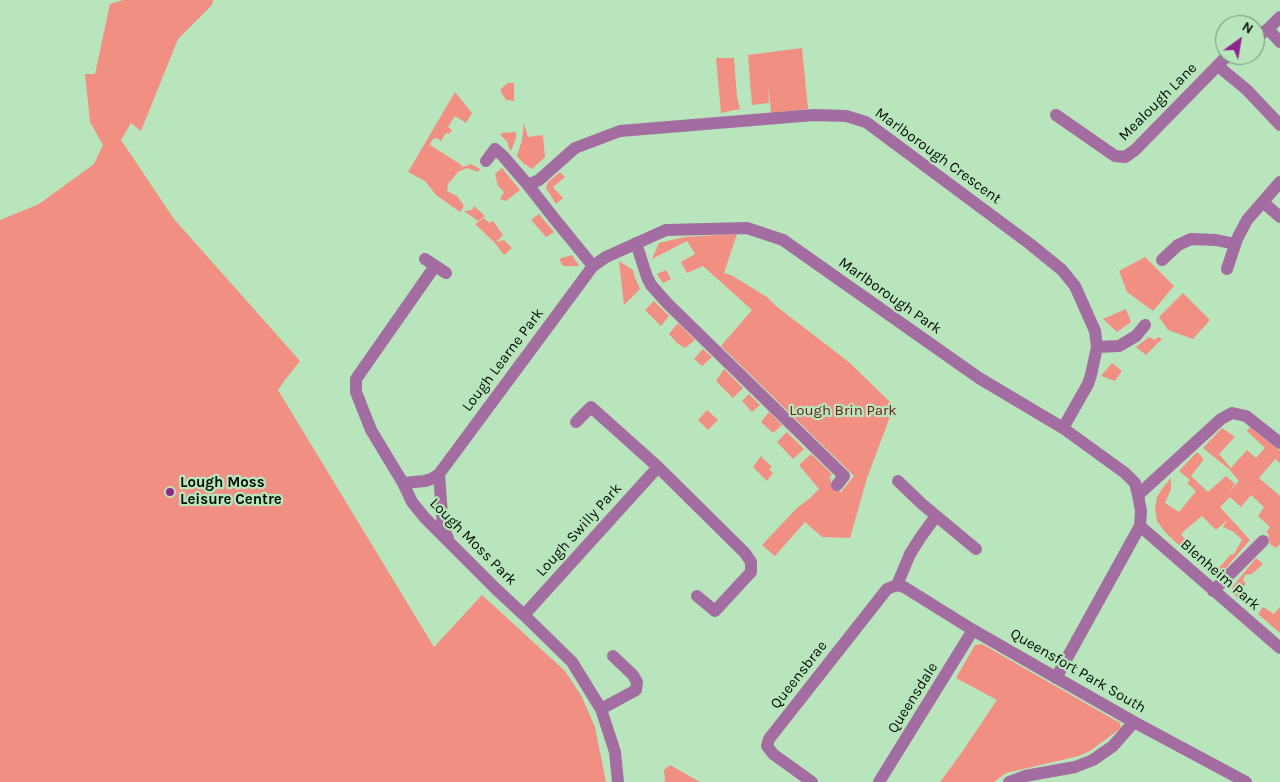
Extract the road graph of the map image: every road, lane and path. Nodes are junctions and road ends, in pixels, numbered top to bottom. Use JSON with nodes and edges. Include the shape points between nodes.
{"nodes":[{"id":1,"x":1280,"y":17,"type":"edge"},
{"id":2,"x":1268,"y":29,"type":"junction"},
{"id":3,"x":1265,"y":31,"type":"edge"},
{"id":4,"x":1280,"y":42,"type":"edge"},
{"id":5,"x":1218,"y":66,"type":"joint"},
{"id":6,"x":1056,"y":115,"type":"dead end"},
{"id":7,"x":1280,"y":125,"type":"edge"},
{"id":8,"x":486,"y":161,"type":"dead end"},
{"id":9,"x":1280,"y":182,"type":"edge"},
{"id":10,"x":528,"y":185,"type":"junction"},
{"id":11,"x":1263,"y":202,"type":"junction"},
{"id":12,"x":1280,"y":217,"type":"edge"},
{"id":13,"x":636,"y":243,"type":"junction"},
{"id":14,"x":1235,"y":244,"type":"junction"},
{"id":15,"x":1162,"y":260,"type":"dead end"},
{"id":16,"x":593,"y":266,"type":"junction"},
{"id":17,"x":1227,"y":269,"type":"dead end"},
{"id":18,"x":446,"y":273,"type":"dead end"},
{"id":19,"x":1145,"y":325,"type":"dead end"},
{"id":20,"x":1097,"y":346,"type":"junction"},
{"id":21,"x":576,"y":422,"type":"dead end"},
{"id":22,"x":1063,"y":428,"type":"junction"},
{"id":23,"x":1280,"y":443,"type":"edge"},
{"id":24,"x":658,"y":467,"type":"junction"},
{"id":25,"x":440,"y":474,"type":"junction"},
{"id":26,"x":898,"y":481,"type":"dead end"},
{"id":27,"x":403,"y":483,"type":"junction"},
{"id":28,"x":837,"y":485,"type":"dead end"},
{"id":29,"x":1138,"y":495,"type":"junction"},
{"id":30,"x":936,"y":516,"type":"junction"},
{"id":31,"x":1140,"y":526,"type":"junction"},
{"id":32,"x":449,"y":541,"type":"junction"},
{"id":33,"x":1262,"y":541,"type":"dead end"},
{"id":34,"x":976,"y":549,"type":"dead end"},
{"id":35,"x":897,"y":585,"type":"junction"},
{"id":36,"x":1213,"y":591,"type":"junction"},
{"id":37,"x":697,"y":596,"type":"dead end"},
{"id":38,"x":524,"y":615,"type":"junction"},
{"id":39,"x":973,"y":630,"type":"junction"},
{"id":40,"x":1280,"y":648,"type":"edge"},
{"id":41,"x":613,"y":656,"type":"dead end"},
{"id":42,"x":1056,"y":678,"type":"junction"},
{"id":43,"x":601,"y":709,"type":"junction"},
{"id":44,"x":1134,"y":722,"type":"junction"},
{"id":45,"x":618,"y":782,"type":"edge"},
{"id":46,"x":812,"y":782,"type":"edge"},
{"id":47,"x":879,"y":782,"type":"edge"},
{"id":48,"x":1009,"y":782,"type":"edge"},
{"id":49,"x":1246,"y":782,"type":"edge"}],
"edges":[{"from":1,"to":2,"type":"street"},
{"from":2,"to":3,"type":"street"},
{"from":2,"to":4,"type":"street"},
{"from":5,"to":6,"type":"street","name":"Mealough Lane","via":[[1135,150],[1125,156],[1115,156]]},
{"from":5,"to":7,"type":"street","via":[[1247,90]]},
{"from":8,"to":10,"type":"street","via":[[494,149]]},
{"from":9,"to":11,"type":"street"},
{"from":10,"to":16,"type":"street"},
{"from":10,"to":20,"type":"street","name":"Marlborough Crescent","via":[[539,180],[575,148],[620,132],[814,115],[846,116],[866,122],[1062,270],[1075,286],[1095,331]]},
{"from":11,"to":12,"type":"street"},
{"from":11,"to":14,"type":"street","via":[[1247,220]]},
{"from":13,"to":16,"type":"street","name":"Marlborough Park"},
{"from":13,"to":22,"type":"street","name":"Marlborough Park","via":[[666,230],[712,228],[747,228],[783,240],[979,378]]},
{"from":13,"to":28,"type":"street","via":[[651,285],[844,476]]},
{"from":14,"to":15,"type":"street","via":[[1191,240],[1178,245]]},
{"from":14,"to":17,"type":"street"},
{"from":16,"to":25,"type":"street","name":"Lough Learne Park"},
{"from":18,"to":27,"type":"street","name":"Lough Moss Park","via":[[430,262],[356,379],[356,392],[372,430]]},
{"from":19,"to":20,"type":"street","via":[[1136,336],[1119,346]]},
{"from":20,"to":22,"type":"street","name":"Marlborough Crescent","via":[[1088,384]]},
{"from":21,"to":24,"type":"street","via":[[591,406]]},
{"from":22,"to":29,"type":"street","name":"Marlborough Park","via":[[1125,473],[1135,483]]},
{"from":23,"to":29,"type":"street","via":[[1246,416],[1232,413],[1221,419]]},
{"from":24,"to":37,"type":"street","via":[[751,562],[751,572],[715,611]]},
{"from":24,"to":38,"type":"street","name":"Lough Swilly Park"},
{"from":25,"to":27,"type":"street","via":[[425,481]]},
{"from":25,"to":32,"type":"street","via":[[443,528]]},
{"from":26,"to":30,"type":"street"},
{"from":27,"to":32,"type":"street","name":"Lough Moss Park","via":[[412,502]]},
{"from":29,"to":31,"type":"street"},
{"from":30,"to":34,"type":"street"},
{"from":30,"to":35,"type":"street","via":[[910,554]]},
{"from":31,"to":36,"type":"street","name":"Blenheim Park"},
{"from":31,"to":42,"type":"street"},
{"from":32,"to":38,"type":"street","name":"Lough Moss Park"},
{"from":33,"to":36,"type":"street"},
{"from":35,"to":39,"type":"street","name":"Queensfort Park South"},
{"from":35,"to":46,"type":"street","name":"Queensbrae","via":[[887,590],[769,739],[768,746],[773,754]]},
{"from":36,"to":40,"type":"street","name":"Blenheim Park"},
{"from":38,"to":43,"type":"street","name":"Lough Moss Park","via":[[572,662]]},
{"from":39,"to":42,"type":"street","name":"Queensfort Park South"},
{"from":39,"to":47,"type":"street","name":"Queensdale"},
{"from":41,"to":43,"type":"street","via":[[633,675],[637,682],[636,690]]},
{"from":42,"to":44,"type":"street","name":"Queensfort Park South"},
{"from":43,"to":45,"type":"street","name":"Lough Moss Park","via":[[615,752]]},
{"from":44,"to":48,"type":"street","via":[[1113,746],[1093,760]]},
{"from":44,"to":49,"type":"street","name":"Queensfort Park South"}]}
